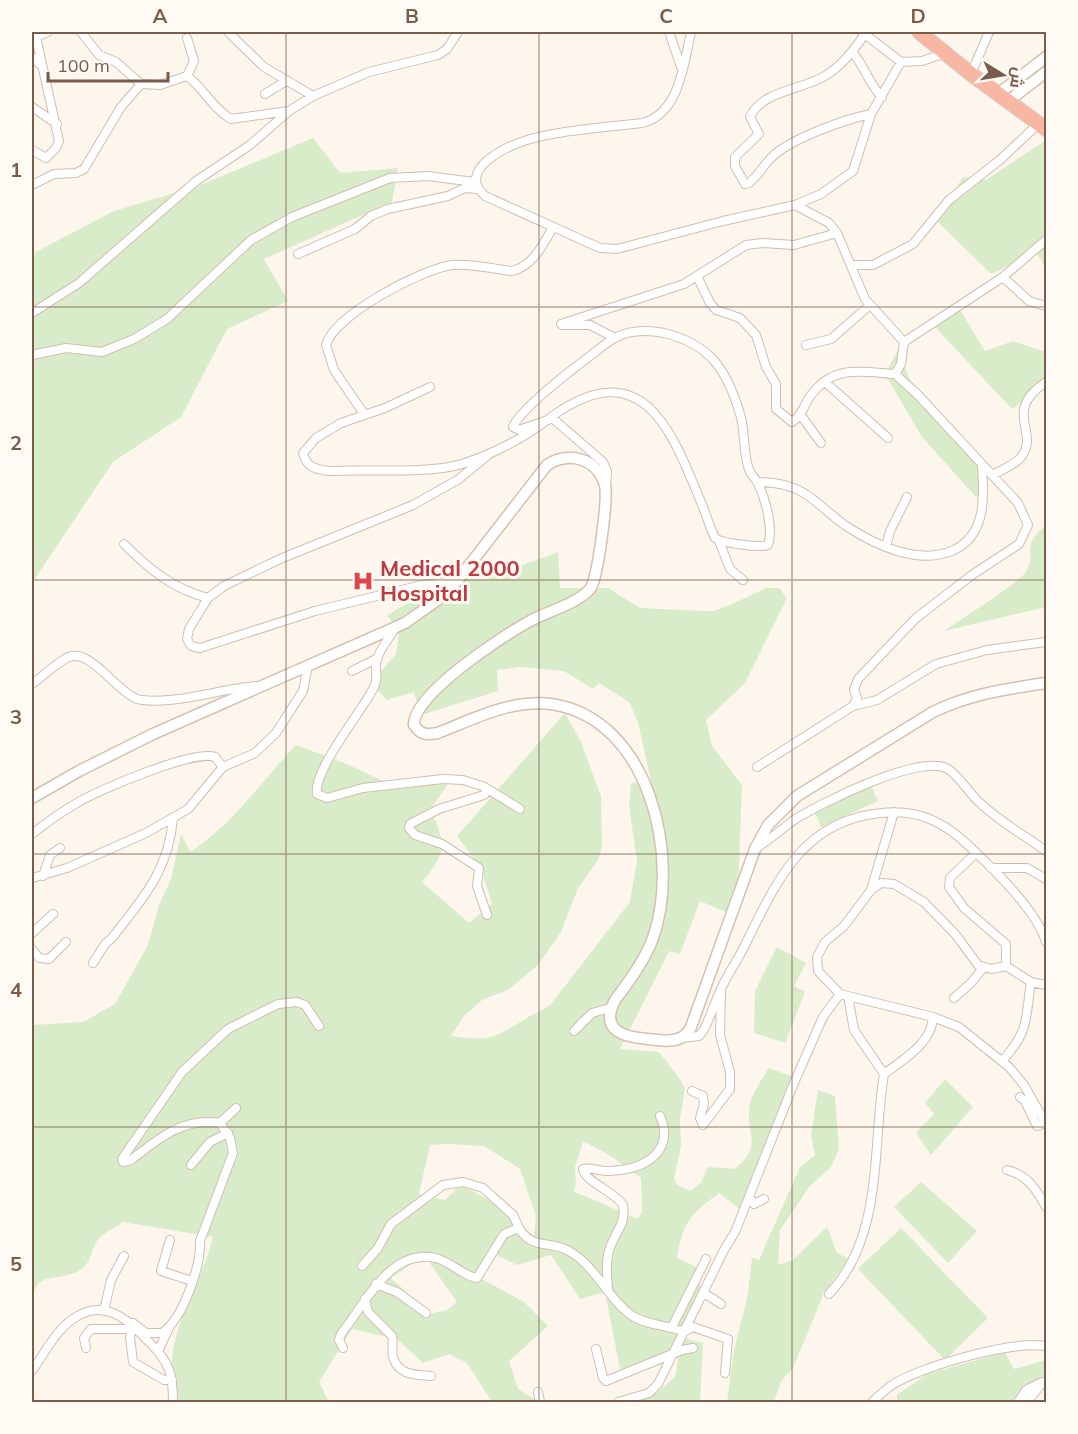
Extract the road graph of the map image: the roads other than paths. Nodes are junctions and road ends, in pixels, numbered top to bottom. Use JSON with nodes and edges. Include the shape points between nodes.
{"nodes":[{"id":1,"x":48,"y":32,"type":"edge"},
{"id":2,"x":81,"y":32,"type":"edge"},
{"id":3,"x":228,"y":32,"type":"edge"},
{"id":4,"x":458,"y":32,"type":"edge"},
{"id":5,"x":669,"y":32,"type":"edge"},
{"id":6,"x":691,"y":32,"type":"edge"},
{"id":7,"x":919,"y":32,"type":"edge"},
{"id":8,"x":989,"y":32,"type":"edge"},
{"id":9,"x":863,"y":33,"type":"edge"},
{"id":10,"x":34,"y":35,"type":"edge"},
{"id":11,"x":187,"y":38,"type":"dead end"},
{"id":12,"x":852,"y":52,"type":"junction"},
{"id":13,"x":946,"y":53,"type":"junction"},
{"id":14,"x":32,"y":57,"type":"edge"},
{"id":15,"x":1047,"y":57,"type":"edge"},
{"id":16,"x":901,"y":62,"type":"junction"},
{"id":17,"x":42,"y":66,"type":"junction"},
{"id":18,"x":682,"y":70,"type":"junction"},
{"id":19,"x":1047,"y":72,"type":"edge"},
{"id":20,"x":971,"y":74,"type":"junction"},
{"id":21,"x":187,"y":76,"type":"junction"},
{"id":22,"x":286,"y":81,"type":"junction"},
{"id":23,"x":141,"y":84,"type":"junction"},
{"id":24,"x":265,"y":94,"type":"dead end"},
{"id":25,"x":313,"y":96,"type":"junction"},
{"id":26,"x":882,"y":97,"type":"junction"},
{"id":27,"x":1003,"y":98,"type":"junction"},
{"id":28,"x":32,"y":107,"type":"edge"},
{"id":29,"x":290,"y":111,"type":"junction"},
{"id":30,"x":871,"y":114,"type":"junction"},
{"id":31,"x":57,"y":124,"type":"junction"},
{"id":32,"x":1042,"y":126,"type":"edge"},
{"id":33,"x":32,"y":150,"type":"edge"},
{"id":34,"x":32,"y":185,"type":"edge"},
{"id":35,"x":476,"y":185,"type":"junction"},
{"id":36,"x":795,"y":205,"type":"junction"},
{"id":37,"x":552,"y":227,"type":"junction"},
{"id":38,"x":837,"y":233,"type":"junction"},
{"id":39,"x":1047,"y":240,"type":"edge"},
{"id":40,"x":298,"y":254,"type":"dead end"},
{"id":41,"x":851,"y":265,"type":"junction"},
{"id":42,"x":697,"y":276,"type":"junction"},
{"id":43,"x":1003,"y":277,"type":"junction"},
{"id":44,"x":870,"y":305,"type":"junction"},
{"id":45,"x":1047,"y":306,"type":"edge"},
{"id":46,"x":32,"y":313,"type":"edge"},
{"id":47,"x":615,"y":338,"type":"junction"},
{"id":48,"x":904,"y":342,"type":"junction"},
{"id":49,"x":806,"y":345,"type":"dead end"},
{"id":50,"x":32,"y":355,"type":"edge"},
{"id":51,"x":895,"y":374,"type":"junction"},
{"id":52,"x":825,"y":382,"type":"junction"},
{"id":53,"x":1047,"y":382,"type":"edge"},
{"id":54,"x":430,"y":387,"type":"dead end"},
{"id":55,"x":364,"y":414,"type":"junction"},
{"id":56,"x":800,"y":414,"type":"junction"},
{"id":57,"x":550,"y":419,"type":"junction"},
{"id":58,"x":888,"y":438,"type":"dead end"},
{"id":59,"x":821,"y":443,"type":"dead end"},
{"id":60,"x":492,"y":450,"type":"junction"},
{"id":61,"x":982,"y":464,"type":"junction"},
{"id":62,"x":992,"y":475,"type":"junction"},
{"id":63,"x":757,"y":482,"type":"junction"},
{"id":64,"x":606,"y":487,"type":"junction"},
{"id":65,"x":907,"y":497,"type":"dead end"},
{"id":66,"x":719,"y":541,"type":"junction"},
{"id":67,"x":124,"y":544,"type":"dead end"},
{"id":68,"x":886,"y":547,"type":"junction"},
{"id":69,"x":743,"y":580,"type":"dead end"},
{"id":70,"x":457,"y":581,"type":"junction"},
{"id":71,"x":208,"y":598,"type":"junction"},
{"id":72,"x":394,"y":630,"type":"junction"},
{"id":73,"x":1047,"y":642,"type":"edge"},
{"id":74,"x":378,"y":658,"type":"junction"},
{"id":75,"x":308,"y":665,"type":"junction"},
{"id":76,"x":352,"y":671,"type":"dead end"},
{"id":77,"x":1047,"y":683,"type":"edge"},
{"id":78,"x":32,"y":684,"type":"edge"},
{"id":79,"x":261,"y":686,"type":"junction"},
{"id":80,"x":853,"y":706,"type":"junction"},
{"id":81,"x":223,"y":767,"type":"junction"},
{"id":82,"x":757,"y":767,"type":"dead end"},
{"id":83,"x":486,"y":788,"type":"junction"},
{"id":84,"x":32,"y":798,"type":"edge"},
{"id":85,"x":520,"y":809,"type":"dead end"},
{"id":86,"x":894,"y":812,"type":"junction"},
{"id":87,"x":173,"y":819,"type":"junction"},
{"id":88,"x":32,"y":834,"type":"edge"},
{"id":89,"x":60,"y":848,"type":"dead end"},
{"id":90,"x":755,"y":849,"type":"junction"},
{"id":91,"x":1047,"y":851,"type":"edge"},
{"id":92,"x":976,"y":853,"type":"junction"},
{"id":93,"x":991,"y":868,"type":"junction"},
{"id":94,"x":43,"y":876,"type":"junction"},
{"id":95,"x":32,"y":878,"type":"edge"},
{"id":96,"x":1047,"y":879,"type":"edge"},
{"id":97,"x":871,"y":890,"type":"junction"},
{"id":98,"x":53,"y":914,"type":"dead end"},
{"id":99,"x":487,"y":915,"type":"dead end"},
{"id":100,"x":32,"y":933,"type":"edge"},
{"id":101,"x":66,"y":942,"type":"dead end"},
{"id":102,"x":1047,"y":942,"type":"edge"},
{"id":103,"x":32,"y":949,"type":"edge"},
{"id":104,"x":93,"y":963,"type":"dead end"},
{"id":105,"x":1006,"y":966,"type":"junction"},
{"id":106,"x":983,"y":968,"type":"junction"},
{"id":107,"x":1031,"y":982,"type":"junction"},
{"id":108,"x":1047,"y":985,"type":"edge"},
{"id":109,"x":720,"y":990,"type":"junction"},
{"id":110,"x":844,"y":995,"type":"junction"},
{"id":111,"x":954,"y":998,"type":"dead end"},
{"id":112,"x":610,"y":1008,"type":"junction"},
{"id":113,"x":933,"y":1017,"type":"junction"},
{"id":114,"x":319,"y":1026,"type":"dead end"},
{"id":115,"x":574,"y":1031,"type":"dead end"},
{"id":116,"x":681,"y":1038,"type":"junction"},
{"id":117,"x":1002,"y":1061,"type":"junction"},
{"id":118,"x":884,"y":1074,"type":"junction"},
{"id":119,"x":692,"y":1091,"type":"dead end"},
{"id":120,"x":1020,"y":1097,"type":"dead end"},
{"id":121,"x":236,"y":1108,"type":"dead end"},
{"id":122,"x":660,"y":1116,"type":"dead end"},
{"id":123,"x":220,"y":1123,"type":"junction"},
{"id":124,"x":1046,"y":1124,"type":"edge"},
{"id":125,"x":228,"y":1133,"type":"junction"},
{"id":126,"x":191,"y":1165,"type":"dead end"},
{"id":127,"x":1007,"y":1170,"type":"dead end"},
{"id":128,"x":750,"y":1198,"type":"junction"},
{"id":129,"x":764,"y":1199,"type":"dead end"},
{"id":130,"x":1047,"y":1207,"type":"edge"},
{"id":131,"x":519,"y":1228,"type":"junction"},
{"id":132,"x":170,"y":1240,"type":"dead end"},
{"id":133,"x":124,"y":1256,"type":"dead end"},
{"id":134,"x":706,"y":1259,"type":"dead end"},
{"id":135,"x":362,"y":1266,"type":"dead end"},
{"id":136,"x":192,"y":1281,"type":"junction"},
{"id":137,"x":376,"y":1284,"type":"junction"},
{"id":138,"x":608,"y":1288,"type":"junction"},
{"id":139,"x":704,"y":1293,"type":"junction"},
{"id":140,"x":829,"y":1294,"type":"dead end"},
{"id":141,"x":364,"y":1299,"type":"junction"},
{"id":142,"x":721,"y":1304,"type":"dead end"},
{"id":143,"x":104,"y":1311,"type":"junction"},
{"id":144,"x":426,"y":1313,"type":"dead end"},
{"id":145,"x":132,"y":1326,"type":"junction"},
{"id":146,"x":672,"y":1327,"type":"junction"},
{"id":147,"x":169,"y":1328,"type":"junction"},
{"id":148,"x":116,"y":1330,"type":"junction"},
{"id":149,"x":684,"y":1332,"type":"junction"},
{"id":150,"x":131,"y":1346,"type":"junction"},
{"id":151,"x":1047,"y":1346,"type":"edge"},
{"id":152,"x":86,"y":1348,"type":"dead end"},
{"id":153,"x":343,"y":1348,"type":"dead end"},
{"id":154,"x":693,"y":1348,"type":"dead end"},
{"id":155,"x":596,"y":1349,"type":"dead end"},
{"id":156,"x":158,"y":1351,"type":"junction"},
{"id":157,"x":674,"y":1354,"type":"junction"},
{"id":158,"x":32,"y":1371,"type":"edge"},
{"id":159,"x":725,"y":1372,"type":"dead end"},
{"id":160,"x":431,"y":1376,"type":"dead end"},
{"id":161,"x":172,"y":1380,"type":"junction"},
{"id":162,"x":1044,"y":1381,"type":"edge"},
{"id":163,"x":538,"y":1392,"type":"dead end"},
{"id":164,"x":882,"y":1398,"type":"edge"},
{"id":165,"x":173,"y":1402,"type":"edge"},
{"id":166,"x":540,"y":1402,"type":"edge"},
{"id":167,"x":618,"y":1402,"type":"edge"},
{"id":168,"x":872,"y":1402,"type":"edge"},
{"id":169,"x":1018,"y":1402,"type":"edge"},
{"id":170,"x":1028,"y":1402,"type":"edge"}],
"edges":[{"from":1,"to":10,"type":"street"},
{"from":2,"to":23,"type":"street","via":[[99,55],[116,62]]},
{"from":3,"to":22,"type":"street","via":[[264,67]]},
{"from":4,"to":25,"type":"street","via":[[447,49],[438,54],[369,72]]},
{"from":5,"to":18,"type":"street"},
{"from":6,"to":18,"type":"street"},
{"from":7,"to":13,"type":"highway"},
{"from":8,"to":20,"type":"street"},
{"from":9,"to":12,"type":"street"},
{"from":9,"to":16,"type":"street"},
{"from":10,"to":17,"type":"street"},
{"from":11,"to":21,"type":"street","via":[[194,61]]},
{"from":12,"to":26,"type":"street"},
{"from":12,"to":30,"type":"street","via":[[822,78],[757,106],[750,117],[759,134],[735,157],[735,166],[745,184],[749,183],[786,147],[841,122]]},
{"from":13,"to":16,"type":"street","via":[[922,61]]},
{"from":13,"to":20,"type":"highway"},
{"from":14,"to":17,"type":"street"},
{"from":15,"to":27,"type":"street"},
{"from":16,"to":26,"type":"street"},
{"from":17,"to":31,"type":"street"},
{"from":18,"to":35,"type":"street","via":[[672,98],[661,114],[650,121],[525,141],[483,162]]},
{"from":19,"to":27,"type":"street"},
{"from":20,"to":27,"type":"highway"},
{"from":21,"to":23,"type":"street","via":[[160,85]]},
{"from":21,"to":29,"type":"street","via":[[231,119]]},
{"from":22,"to":24,"type":"street"},
{"from":22,"to":25,"type":"street"},
{"from":23,"to":34,"type":"street","via":[[121,106],[84,169],[54,174]]},
{"from":25,"to":29,"type":"street"},
{"from":26,"to":30,"type":"street"},
{"from":27,"to":32,"type":"highway"},
{"from":28,"to":31,"type":"street"},
{"from":29,"to":46,"type":"street","via":[[250,145],[196,181],[79,284]]},
{"from":30,"to":36,"type":"street","via":[[853,171],[821,194]]},
{"from":31,"to":33,"type":"street","via":[[59,141],[51,154],[46,158]]},
{"from":32,"to":41,"type":"street","via":[[949,200],[913,244],[873,265]]},
{"from":35,"to":37,"type":"street","via":[[484,196]]},
{"from":35,"to":40,"type":"street","via":[[448,196],[388,209],[355,229]]},
{"from":35,"to":50,"type":"street","via":[[428,176],[390,178],[298,215],[251,240],[167,320],[134,339],[102,352],[66,348]]},
{"from":36,"to":37,"type":"street","via":[[617,249],[600,248]]},
{"from":36,"to":38,"type":"street","via":[[829,223]]},
{"from":37,"to":55,"type":"street","via":[[536,254],[521,269],[453,265],[430,272],[380,297],[335,330],[326,345],[330,361]]},
{"from":38,"to":41,"type":"street"},
{"from":38,"to":42,"type":"street","via":[[794,245],[746,245]]},
{"from":39,"to":43,"type":"street"},
{"from":41,"to":44,"type":"street"},
{"from":42,"to":47,"type":"street","via":[[670,289],[561,324],[591,325]]},
{"from":42,"to":56,"type":"street","via":[[716,310],[740,318],[756,335],[776,384],[776,409],[792,422]]},
{"from":43,"to":45,"type":"street","via":[[1029,301]]},
{"from":43,"to":48,"type":"street"},
{"from":44,"to":48,"type":"street"},
{"from":44,"to":49,"type":"street","via":[[831,339]]},
{"from":47,"to":57,"type":"street","via":[[553,385],[513,427],[519,430]]},
{"from":47,"to":63,"type":"street","via":[[657,332],[690,340],[708,354],[734,394],[750,474]]},
{"from":48,"to":51,"type":"street","via":[[902,364]]},
{"from":51,"to":52,"type":"street","via":[[840,372]]},
{"from":51,"to":61,"type":"street"},
{"from":52,"to":56,"type":"street","via":[[810,396]]},
{"from":52,"to":58,"type":"street"},
{"from":53,"to":62,"type":"street","via":[[1030,397],[1022,412],[1025,451],[1019,460]]},
{"from":54,"to":55,"type":"street"},
{"from":55,"to":60,"type":"street","via":[[316,438],[303,453],[308,465],[328,471],[443,468]]},
{"from":56,"to":59,"type":"street"},
{"from":57,"to":60,"type":"street"},
{"from":57,"to":64,"type":"street","via":[[603,462]]},
{"from":57,"to":66,"type":"street","via":[[575,400],[595,393],[610,391],[641,400],[670,434]]},
{"from":60,"to":71,"type":"street","via":[[459,479],[413,505],[256,569]]},
{"from":61,"to":62,"type":"street"},
{"from":61,"to":68,"type":"street","via":[[981,517],[968,540],[936,555]]},
{"from":62,"to":80,"type":"street","via":[[1018,504],[1028,525],[1019,544],[916,618],[858,679]]},
{"from":63,"to":66,"type":"street","via":[[770,529],[768,545],[762,548]]},
{"from":63,"to":68,"type":"street","via":[[775,482],[802,493],[846,526]]},
{"from":64,"to":70,"type":"street","via":[[587,463],[569,456],[559,457],[526,490]]},
{"from":64,"to":112,"type":"street","via":[[592,587],[499,639],[437,689],[414,717],[414,725],[427,735],[502,709],[531,703],[551,704],[589,717],[628,754],[653,802],[663,897],[652,940]]},
{"from":65,"to":68,"type":"street"},
{"from":66,"to":69,"type":"street","via":[[730,569]]},
{"from":67,"to":71,"type":"street","via":[[164,580]]},
{"from":70,"to":71,"type":"street","via":[[422,585],[315,611],[195,647],[189,643],[188,634]]},
{"from":70,"to":72,"type":"street"},
{"from":72,"to":74,"type":"street"},
{"from":72,"to":75,"type":"street"},
{"from":73,"to":80,"type":"street","via":[[952,658],[877,700]]},
{"from":74,"to":76,"type":"street"},
{"from":74,"to":83,"type":"street","via":[[374,688],[343,733],[317,783],[317,794],[327,798],[363,788],[443,779],[463,780]]},
{"from":75,"to":79,"type":"street"},
{"from":75,"to":81,"type":"street","via":[[303,691],[276,733],[255,753]]},
{"from":77,"to":90,"type":"street","via":[[985,692],[933,712],[797,795],[768,825]]},
{"from":78,"to":79,"type":"street","via":[[72,656],[95,664],[134,699],[168,700]]},
{"from":79,"to":84,"type":"street","via":[[79,771]]},
{"from":80,"to":82,"type":"street"},
{"from":81,"to":87,"type":"street","via":[[193,803]]},
{"from":81,"to":88,"type":"street","via":[[215,757],[203,755],[153,770],[78,802]]},
{"from":83,"to":85,"type":"street"},
{"from":83,"to":99,"type":"street","via":[[484,795],[423,815],[409,828],[479,868],[477,886]]},
{"from":86,"to":92,"type":"street","via":[[912,812],[934,819]]},
{"from":86,"to":97,"type":"street"},
{"from":86,"to":109,"type":"street","via":[[850,818],[834,825],[802,850],[772,891]]},
{"from":87,"to":94,"type":"street"},
{"from":87,"to":104,"type":"street","via":[[170,845],[152,888]]},
{"from":89,"to":94,"type":"street","via":[[50,855]]},
{"from":90,"to":91,"type":"street","via":[[792,822],[852,789],[898,772],[933,765],[948,769],[980,804],[1013,831]]},
{"from":90,"to":116,"type":"street","via":[[706,990],[691,1026]]},
{"from":92,"to":93,"type":"street"},
{"from":92,"to":105,"type":"street","via":[[950,878],[949,887],[964,908],[1006,945]]},
{"from":93,"to":96,"type":"street","via":[[1027,868]]},
{"from":93,"to":102,"type":"street","via":[[1030,912]]},
{"from":94,"to":95,"type":"street"},
{"from":97,"to":106,"type":"street","via":[[886,883],[908,890],[946,923]]},
{"from":97,"to":110,"type":"street","via":[[844,926],[821,947],[817,957],[818,972]]},
{"from":98,"to":100,"type":"street"},
{"from":101,"to":103,"type":"street","via":[[49,959],[39,958]]},
{"from":105,"to":106,"type":"street"},
{"from":105,"to":107,"type":"street"},
{"from":106,"to":111,"type":"street"},
{"from":107,"to":108,"type":"street"},
{"from":107,"to":117,"type":"street","via":[[1028,1020],[1020,1040]]},
{"from":109,"to":116,"type":"street","via":[[704,1031],[699,1036]]},
{"from":109,"to":119,"type":"street","via":[[721,1047],[730,1089],[704,1125],[700,1118],[705,1100]]},
{"from":110,"to":113,"type":"street"},
{"from":110,"to":118,"type":"street","via":[[854,1030]]},
{"from":110,"to":128,"type":"street","via":[[823,1017]]},
{"from":112,"to":115,"type":"street","via":[[592,1013]]},
{"from":112,"to":116,"type":"street","via":[[612,1024],[623,1035],[658,1040]]},
{"from":113,"to":117,"type":"street","via":[[959,1027]]},
{"from":113,"to":118,"type":"street","via":[[927,1037]]},
{"from":114,"to":123,"type":"street","via":[[305,1005],[297,1002],[278,1004],[228,1029],[182,1072],[123,1162],[187,1124]]},
{"from":117,"to":124,"type":"street","via":[[1024,1084]]},
{"from":118,"to":140,"type":"street","via":[[871,1206],[853,1257]]},
{"from":120,"to":124,"type":"street","via":[[1038,1126]]},
{"from":121,"to":123,"type":"street"},
{"from":122,"to":138,"type":"street","via":[[665,1128],[655,1156],[631,1169],[582,1168],[588,1178],[623,1205],[621,1228],[608,1257]]},
{"from":123,"to":125,"type":"street"},
{"from":125,"to":126,"type":"street","via":[[210,1142]]},
{"from":125,"to":136,"type":"street","via":[[233,1146],[231,1162],[200,1241],[201,1254]]},
{"from":127,"to":130,"type":"street","via":[[1023,1174],[1034,1184]]},
{"from":128,"to":129,"type":"street","via":[[754,1204]]},
{"from":128,"to":139,"type":"street"},
{"from":131,"to":135,"type":"street","via":[[513,1215],[483,1188],[464,1182],[443,1185],[391,1224]]},
{"from":131,"to":137,"type":"street","via":[[504,1234],[477,1278],[448,1262],[424,1256],[408,1261]]},
{"from":131,"to":138,"type":"street","via":[[529,1241],[568,1250]]},
{"from":132,"to":136,"type":"street","via":[[161,1271]]},
{"from":133,"to":143,"type":"street","via":[[111,1280]]},
{"from":134,"to":146,"type":"street"},
{"from":136,"to":147,"type":"street"},
{"from":137,"to":141,"type":"street"},
{"from":137,"to":144,"type":"street","via":[[397,1292]]},
{"from":138,"to":146,"type":"street","via":[[618,1304],[634,1317]]},
{"from":139,"to":142,"type":"street"},
{"from":139,"to":149,"type":"street"},
{"from":141,"to":153,"type":"street","via":[[341,1334]]},
{"from":141,"to":160,"type":"street","via":[[368,1312],[392,1336],[392,1355],[400,1369],[411,1375]]},
{"from":143,"to":145,"type":"street","via":[[124,1317]]},
{"from":143,"to":158,"type":"street","via":[[74,1318]]},
{"from":145,"to":147,"type":"street","via":[[146,1333],[162,1333]]},
{"from":145,"to":148,"type":"street"},
{"from":145,"to":150,"type":"street"},
{"from":145,"to":156,"type":"street"},
{"from":146,"to":149,"type":"street"},
{"from":147,"to":156,"type":"street"},
{"from":148,"to":150,"type":"street"},
{"from":148,"to":152,"type":"street","via":[[91,1329],[84,1338]]},
{"from":149,"to":157,"type":"street"},
{"from":149,"to":159,"type":"street","via":[[693,1327],[728,1339]]},
{"from":150,"to":161,"type":"street","via":[[133,1362],[164,1380]]},
{"from":151,"to":164,"type":"street","via":[[1006,1347],[949,1363],[908,1377]]},
{"from":154,"to":157,"type":"street"},
{"from":155,"to":157,"type":"street","via":[[606,1381]]},
{"from":156,"to":161,"type":"street"},
{"from":157,"to":167,"type":"street","via":[[649,1394]]},
{"from":161,"to":165,"type":"street"},
{"from":162,"to":169,"type":"street","via":[[1026,1389]]},
{"from":162,"to":170,"type":"street"},
{"from":163,"to":166,"type":"street"},
{"from":164,"to":168,"type":"street"}]}
